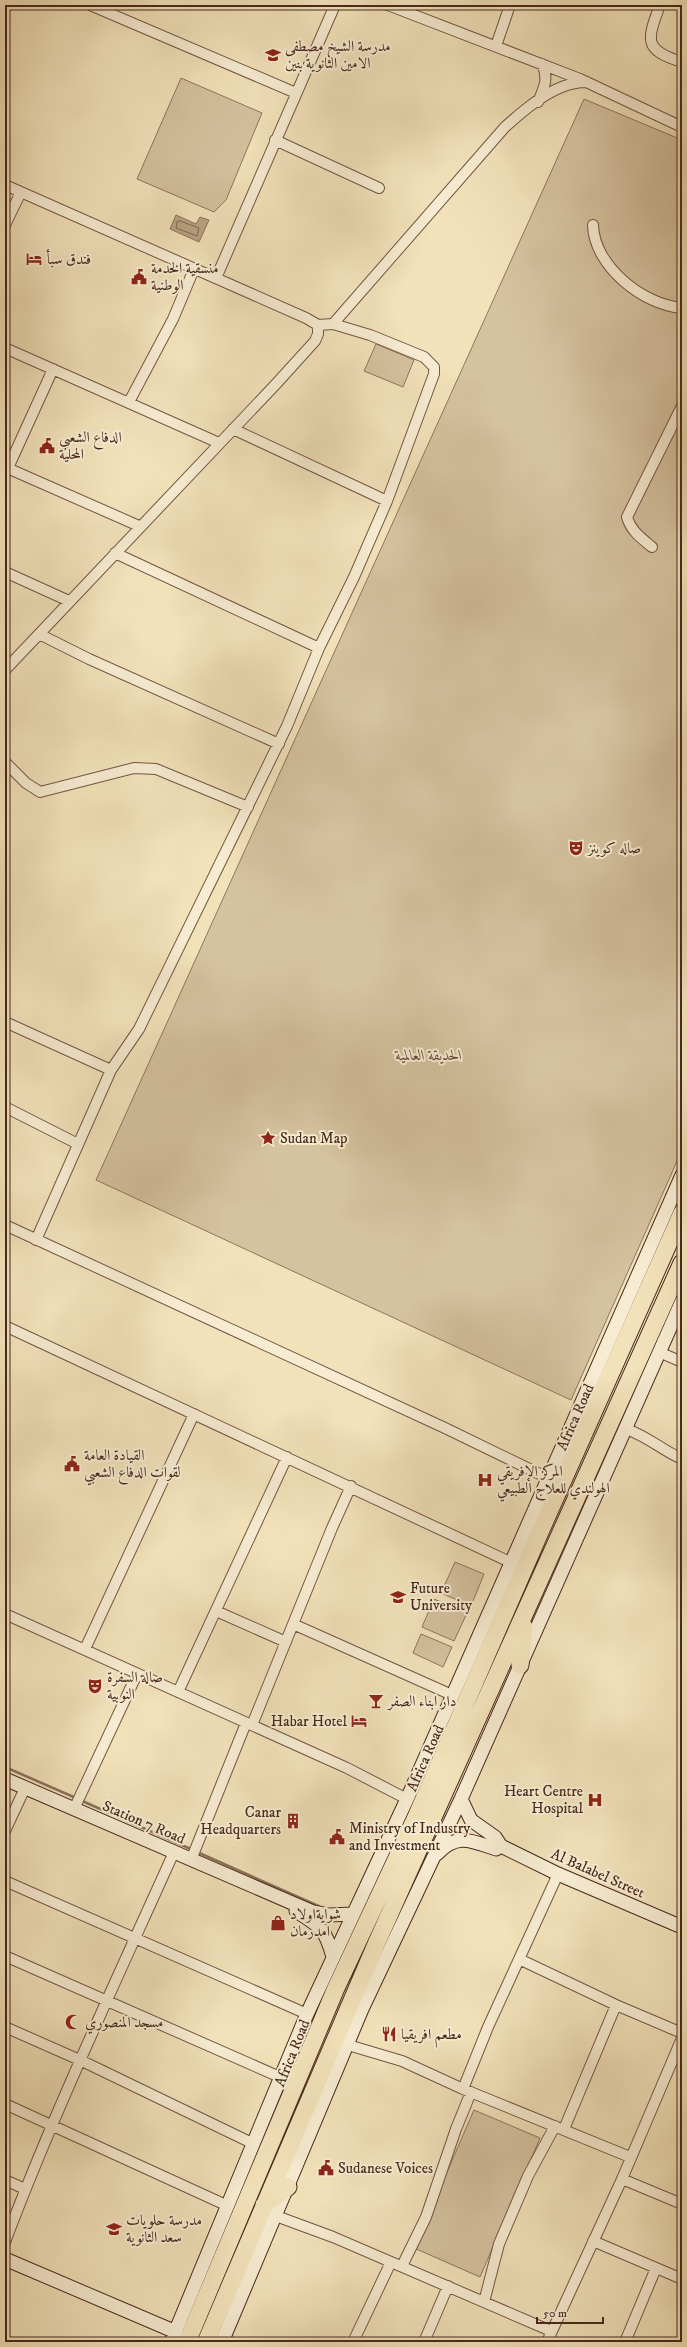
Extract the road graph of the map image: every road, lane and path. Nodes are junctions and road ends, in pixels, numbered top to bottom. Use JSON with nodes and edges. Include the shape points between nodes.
{"nodes":[{"id":1,"x":90,"y":5,"type":"edge"},
{"id":2,"x":335,"y":5,"type":"edge"},
{"id":3,"x":388,"y":5,"type":"edge"},
{"id":4,"x":510,"y":5,"type":"edge"},
{"id":5,"x":660,"y":5,"type":"edge"},
{"id":6,"x":496,"y":46,"type":"junction"},
{"id":7,"x":682,"y":62,"type":"edge"},
{"id":8,"x":542,"y":64,"type":"junction"},
{"id":9,"x":587,"y":82,"type":"junction"},
{"id":10,"x":296,"y":93,"type":"junction"},
{"id":11,"x":538,"y":102,"type":"junction"},
{"id":12,"x":682,"y":127,"type":"edge"},
{"id":13,"x":275,"y":140,"type":"junction"},
{"id":14,"x":5,"y":184,"type":"edge"},
{"id":15,"x":379,"y":188,"type":"dead end"},
{"id":16,"x":21,"y":192,"type":"junction"},
{"id":17,"x":5,"y":225,"type":"edge"},
{"id":18,"x":593,"y":225,"type":"dead end"},
{"id":19,"x":194,"y":269,"type":"junction"},
{"id":20,"x":216,"y":278,"type":"junction"},
{"id":21,"x":682,"y":308,"type":"edge"},
{"id":22,"x":333,"y":324,"type":"junction"},
{"id":23,"x":318,"y":325,"type":"junction"},
{"id":24,"x":5,"y":348,"type":"edge"},
{"id":25,"x":53,"y":369,"type":"junction"},
{"id":26,"x":128,"y":402,"type":"junction"},
{"id":27,"x":682,"y":406,"type":"edge"},
{"id":28,"x":233,"y":429,"type":"junction"},
{"id":29,"x":219,"y":443,"type":"junction"},
{"id":30,"x":7,"y":468,"type":"edge"},
{"id":31,"x":387,"y":501,"type":"junction"},
{"id":32,"x":139,"y":526,"type":"junction"},
{"id":33,"x":652,"y":547,"type":"dead end"},
{"id":34,"x":115,"y":553,"type":"junction"},
{"id":35,"x":5,"y":572,"type":"edge"},
{"id":36,"x":69,"y":601,"type":"junction"},
{"id":37,"x":39,"y":634,"type":"junction"},
{"id":38,"x":319,"y":648,"type":"junction"},
{"id":39,"x":5,"y":670,"type":"edge"},
{"id":40,"x":279,"y":744,"type":"junction"},
{"id":41,"x":5,"y":762,"type":"edge"},
{"id":42,"x":248,"y":807,"type":"junction"},
{"id":43,"x":5,"y":1022,"type":"edge"},
{"id":44,"x":111,"y":1070,"type":"junction"},
{"id":45,"x":5,"y":1107,"type":"edge"},
{"id":46,"x":78,"y":1144,"type":"junction"},
{"id":47,"x":682,"y":1175,"type":"edge"},
{"id":48,"x":682,"y":1213,"type":"edge"},
{"id":49,"x":5,"y":1226,"type":"edge"},
{"id":50,"x":36,"y":1240,"type":"junction"},
{"id":51,"x":682,"y":1263,"type":"edge"},
{"id":52,"x":682,"y":1301,"type":"edge"},
{"id":53,"x":659,"y":1316,"type":"junction"},
{"id":54,"x":635,"y":1318,"type":"junction"},
{"id":55,"x":5,"y":1326,"type":"edge"},
{"id":56,"x":625,"y":1341,"type":"junction"},
{"id":57,"x":644,"y":1347,"type":"junction"},
{"id":58,"x":659,"y":1352,"type":"junction"},
{"id":59,"x":682,"y":1362,"type":"edge"},
{"id":60,"x":194,"y":1414,"type":"junction"},
{"id":61,"x":626,"y":1429,"type":"junction"},
{"id":62,"x":287,"y":1457,"type":"junction"},
{"id":63,"x":682,"y":1459,"type":"edge"},
{"id":64,"x":548,"y":1478,"type":"junction"},
{"id":65,"x":351,"y":1486,"type":"junction"},
{"id":66,"x":533,"y":1530,"type":"junction"},
{"id":67,"x":510,"y":1562,"type":"junction"},
{"id":68,"x":216,"y":1611,"type":"junction"},
{"id":69,"x":526,"y":1612,"type":"junction"},
{"id":70,"x":5,"y":1614,"type":"edge"},
{"id":71,"x":293,"y":1624,"type":"junction"},
{"id":72,"x":286,"y":1642,"type":"junction"},
{"id":73,"x":86,"y":1649,"type":"junction"},
{"id":74,"x":520,"y":1665,"type":"junction"},
{"id":75,"x":137,"y":1674,"type":"junction"},
{"id":76,"x":178,"y":1692,"type":"junction"},
{"id":77,"x":452,"y":1695,"type":"junction"},
{"id":78,"x":249,"y":1724,"type":"junction"},
{"id":79,"x":5,"y":1779,"type":"edge"},
{"id":80,"x":25,"y":1788,"type":"junction"},
{"id":81,"x":407,"y":1799,"type":"junction"},
{"id":82,"x":461,"y":1799,"type":"junction"},
{"id":83,"x":74,"y":1809,"type":"junction"},
{"id":84,"x":5,"y":1831,"type":"edge"},
{"id":85,"x":501,"y":1846,"type":"junction"},
{"id":86,"x":174,"y":1852,"type":"junction"},
{"id":87,"x":434,"y":1857,"type":"junction"},
{"id":88,"x":191,"y":1860,"type":"junction"},
{"id":89,"x":558,"y":1874,"type":"junction"},
{"id":90,"x":5,"y":1881,"type":"edge"},
{"id":91,"x":270,"y":1894,"type":"junction"},
{"id":92,"x":353,"y":1914,"type":"junction"},
{"id":93,"x":682,"y":1927,"type":"edge"},
{"id":94,"x":136,"y":1937,"type":"junction"},
{"id":95,"x":5,"y":1956,"type":"edge"},
{"id":96,"x":333,"y":1957,"type":"junction"},
{"id":97,"x":519,"y":1959,"type":"junction"},
{"id":98,"x":106,"y":2000,"type":"junction"},
{"id":99,"x":616,"y":2005,"type":"junction"},
{"id":100,"x":307,"y":2014,"type":"junction"},
{"id":101,"x":5,"y":2027,"type":"edge"},
{"id":102,"x":682,"y":2033,"type":"edge"},
{"id":103,"x":682,"y":2038,"type":"edge"},
{"id":104,"x":348,"y":2045,"type":"junction"},
{"id":105,"x":82,"y":2061,"type":"junction"},
{"id":106,"x":282,"y":2078,"type":"junction"},
{"id":107,"x":467,"y":2090,"type":"junction"},
{"id":108,"x":273,"y":2099,"type":"junction"},
{"id":109,"x":5,"y":2104,"type":"edge"},
{"id":110,"x":279,"y":2122,"type":"junction"},
{"id":111,"x":53,"y":2126,"type":"junction"},
{"id":112,"x":559,"y":2128,"type":"junction"},
{"id":113,"x":254,"y":2144,"type":"junction"},
{"id":114,"x":630,"y":2157,"type":"junction"},
{"id":115,"x":622,"y":2179,"type":"junction"},
{"id":116,"x":5,"y":2180,"type":"edge"},
{"id":117,"x":288,"y":2188,"type":"joint"},
{"id":118,"x":25,"y":2189,"type":"junction"},
{"id":119,"x":682,"y":2204,"type":"edge"},
{"id":120,"x":228,"y":2206,"type":"junction"},
{"id":121,"x":270,"y":2210,"type":"junction"},
{"id":122,"x":594,"y":2241,"type":"junction"},
{"id":123,"x":5,"y":2242,"type":"edge"},
{"id":124,"x":5,"y":2259,"type":"edge"},
{"id":125,"x":391,"y":2262,"type":"junction"},
{"id":126,"x":402,"y":2266,"type":"junction"},
{"id":127,"x":656,"y":2268,"type":"junction"},
{"id":128,"x":682,"y":2279,"type":"edge"},
{"id":129,"x":448,"y":2286,"type":"junction"},
{"id":130,"x":484,"y":2302,"type":"junction"},
{"id":131,"x":551,"y":2331,"type":"junction"},
{"id":132,"x":178,"y":2339,"type":"edge"},
{"id":133,"x":206,"y":2342,"type":"edge"},
{"id":134,"x":222,"y":2342,"type":"edge"},
{"id":135,"x":354,"y":2342,"type":"edge"},
{"id":136,"x":424,"y":2342,"type":"edge"},
{"id":137,"x":546,"y":2342,"type":"edge"},
{"id":138,"x":625,"y":2342,"type":"edge"}],
"edges":[{"from":1,"to":10,"type":"street"},
{"from":2,"to":10,"type":"street"},
{"from":3,"to":6,"type":"street"},
{"from":4,"to":6,"type":"street"},
{"from":5,"to":7,"type":"street","via":[[651,30],[653,46],[661,55]]},
{"from":6,"to":8,"type":"street"},
{"from":8,"to":9,"type":"street"},
{"from":8,"to":11,"type":"street","via":[[546,79]]},
{"from":9,"to":11,"type":"street","via":[[569,85]]},
{"from":9,"to":12,"type":"street"},
{"from":10,"to":13,"type":"street"},
{"from":11,"to":22,"type":"street","via":[[505,128]]},
{"from":13,"to":15,"type":"street"},
{"from":13,"to":20,"type":"street"},
{"from":14,"to":16,"type":"street"},
{"from":16,"to":17,"type":"street"},
{"from":16,"to":19,"type":"street"},
{"from":18,"to":21,"type":"street","via":[[593,236],[603,258],[629,286],[666,305]]},
{"from":19,"to":20,"type":"street"},
{"from":19,"to":26,"type":"street","via":[[173,319]]},
{"from":20,"to":23,"type":"street"},
{"from":22,"to":23,"type":"street"},
{"from":22,"to":31,"type":"street","via":[[424,357],[434,367],[434,374]]},
{"from":23,"to":28,"type":"street","via":[[315,341]]},
{"from":24,"to":25,"type":"street"},
{"from":25,"to":26,"type":"street"},
{"from":25,"to":30,"type":"street"},
{"from":26,"to":29,"type":"street"},
{"from":27,"to":33,"type":"street","via":[[627,517],[629,525]]},
{"from":28,"to":29,"type":"street"},
{"from":28,"to":31,"type":"street"},
{"from":29,"to":32,"type":"street"},
{"from":30,"to":32,"type":"street"},
{"from":31,"to":38,"type":"street"},
{"from":32,"to":34,"type":"street"},
{"from":34,"to":36,"type":"street"},
{"from":34,"to":38,"type":"street"},
{"from":35,"to":36,"type":"street"},
{"from":36,"to":37,"type":"street"},
{"from":37,"to":39,"type":"street"},
{"from":37,"to":40,"type":"street","via":[[89,660]]},
{"from":38,"to":40,"type":"street"},
{"from":40,"to":42,"type":"street"},
{"from":41,"to":42,"type":"street","via":[[26,783],[40,792],[134,768],[147,768],[156,769]]},
{"from":42,"to":44,"type":"street","via":[[139,1029]]},
{"from":43,"to":44,"type":"street"},
{"from":44,"to":46,"type":"street"},
{"from":45,"to":46,"type":"street"},
{"from":46,"to":50,"type":"street"},
{"from":47,"to":64,"type":"street","name":"Africa Road"},
{"from":48,"to":54,"type":"highway","name":"Africa Road"},
{"from":49,"to":50,"type":"street"},
{"from":50,"to":64,"type":"street"},
{"from":51,"to":53,"type":"highway"},
{"from":52,"to":58,"type":"street"},
{"from":53,"to":54,"type":"highway"},
{"from":53,"to":57,"type":"highway"},
{"from":54,"to":56,"type":"highway","name":"Africa Road"},
{"from":55,"to":60,"type":"street"},
{"from":56,"to":57,"type":"highway"},
{"from":56,"to":66,"type":"highway","name":"Africa Road"},
{"from":57,"to":69,"type":"highway"},
{"from":58,"to":59,"type":"street"},
{"from":58,"to":61,"type":"street"},
{"from":60,"to":62,"type":"street"},
{"from":60,"to":73,"type":"street"},
{"from":61,"to":63,"type":"street","via":[[645,1436],[663,1450]]},
{"from":61,"to":74,"type":"street"},
{"from":62,"to":65,"type":"street"},
{"from":62,"to":68,"type":"street"},
{"from":64,"to":66,"type":"street","name":"Africa Road"},
{"from":65,"to":67,"type":"street"},
{"from":65,"to":71,"type":"street"},
{"from":66,"to":67,"type":"street","name":"Africa Road"},
{"from":66,"to":110,"type":"highway","name":"Africa Road","via":[[417,1814],[336,1988]]},
{"from":67,"to":77,"type":"street","name":"Africa Road"},
{"from":68,"to":72,"type":"street"},
{"from":68,"to":76,"type":"street"},
{"from":69,"to":74,"type":"highway"},
{"from":69,"to":121,"type":"highway","via":[[377,1942]]},
{"from":70,"to":73,"type":"street"},
{"from":71,"to":72,"type":"street"},
{"from":71,"to":77,"type":"street"},
{"from":72,"to":78,"type":"street"},
{"from":73,"to":75,"type":"street"},
{"from":74,"to":82,"type":"street"},
{"from":75,"to":76,"type":"street"},
{"from":75,"to":83,"type":"street"},
{"from":76,"to":78,"type":"street"},
{"from":77,"to":81,"type":"street","name":"Africa Road"},
{"from":78,"to":81,"type":"street","via":[[347,1768]]},
{"from":78,"to":88,"type":"street"},
{"from":79,"to":80,"type":"street","name":"Station 7 Road"},
{"from":80,"to":83,"type":"street","name":"Station 7 Road"},
{"from":80,"to":84,"type":"street"},
{"from":81,"to":92,"type":"street","name":"Africa Road"},
{"from":82,"to":85,"type":"street","name":"Al Balabel Street","via":[[471,1820],[495,1836]]},
{"from":82,"to":87,"type":"street"},
{"from":83,"to":86,"type":"street","name":"Station 7 Road"},
{"from":85,"to":87,"type":"street","name":"Al Balabel Street","via":[[496,1849],[475,1840],[459,1841],[442,1848]]},
{"from":85,"to":89,"type":"street","name":"Al Balabel Street"},
{"from":86,"to":88,"type":"street","name":"Station 7 Road"},
{"from":86,"to":94,"type":"street"},
{"from":87,"to":104,"type":"street","via":[[362,2009]]},
{"from":88,"to":91,"type":"street","name":"Station 7 Road"},
{"from":89,"to":93,"type":"street","name":"Al Balabel Street"},
{"from":89,"to":97,"type":"street"},
{"from":90,"to":94,"type":"street"},
{"from":91,"to":92,"type":"street","via":[[325,1915]]},
{"from":91,"to":96,"type":"street","via":[[322,1929],[327,1934]]},
{"from":92,"to":96,"type":"street","name":"Africa Road"},
{"from":94,"to":98,"type":"street"},
{"from":94,"to":100,"type":"street"},
{"from":95,"to":98,"type":"street"},
{"from":96,"to":100,"type":"street","name":"Africa Road"},
{"from":97,"to":99,"type":"street"},
{"from":97,"to":107,"type":"street","via":[[488,2027]]},
{"from":98,"to":105,"type":"street"},
{"from":98,"to":106,"type":"street"},
{"from":99,"to":102,"type":"street"},
{"from":99,"to":112,"type":"street"},
{"from":100,"to":106,"type":"street","name":"Africa Road"},
{"from":101,"to":105,"type":"street"},
{"from":103,"to":114,"type":"street"},
{"from":104,"to":107,"type":"street","via":[[402,2061]]},
{"from":104,"to":117,"type":"street"},
{"from":105,"to":111,"type":"street"},
{"from":105,"to":113,"type":"street"},
{"from":106,"to":108,"type":"street","name":"Africa Road"},
{"from":107,"to":112,"type":"street"},
{"from":107,"to":126,"type":"street","via":[[426,2217]]},
{"from":108,"to":110,"type":"highway"},
{"from":108,"to":113,"type":"street","name":"Africa Road"},
{"from":109,"to":111,"type":"street"},
{"from":110,"to":132,"type":"highway","name":"Africa Road"},
{"from":111,"to":118,"type":"street"},
{"from":111,"to":120,"type":"street"},
{"from":112,"to":114,"type":"street"},
{"from":112,"to":130,"type":"street","via":[[528,2176],[498,2244]]},
{"from":113,"to":120,"type":"street","name":"Africa Road"},
{"from":114,"to":115,"type":"street"},
{"from":115,"to":119,"type":"street"},
{"from":115,"to":122,"type":"street"},
{"from":116,"to":118,"type":"street"},
{"from":117,"to":121,"type":"highway"},
{"from":118,"to":123,"type":"street"},
{"from":120,"to":132,"type":"street","name":"Africa Road"},
{"from":121,"to":125,"type":"street"},
{"from":121,"to":133,"type":"highway"},
{"from":121,"to":134,"type":"street"},
{"from":122,"to":127,"type":"street"},
{"from":122,"to":131,"type":"street"},
{"from":124,"to":132,"type":"street"},
{"from":125,"to":126,"type":"street"},
{"from":125,"to":135,"type":"street"},
{"from":126,"to":129,"type":"street"},
{"from":127,"to":128,"type":"street"},
{"from":127,"to":138,"type":"street"},
{"from":129,"to":130,"type":"street"},
{"from":129,"to":136,"type":"street"},
{"from":130,"to":131,"type":"street"},
{"from":131,"to":137,"type":"street"}]}
